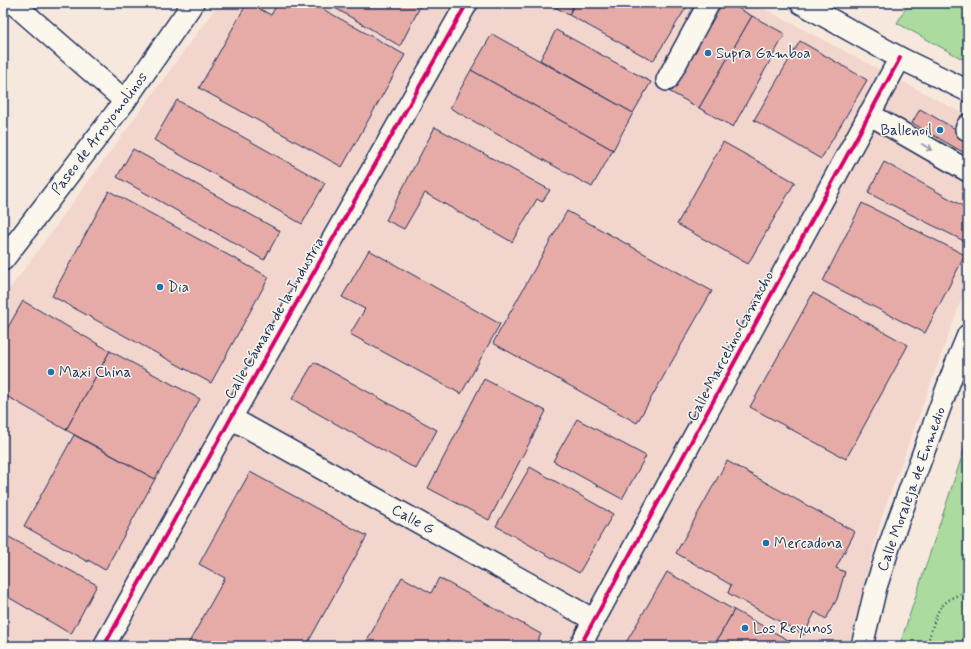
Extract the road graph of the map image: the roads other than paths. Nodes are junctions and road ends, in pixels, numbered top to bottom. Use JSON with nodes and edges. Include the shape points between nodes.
{"nodes":[{"id":1,"x":13,"y":3,"type":"edge"},
{"id":2,"x":193,"y":3,"type":"edge"},
{"id":3,"x":467,"y":3,"type":"edge"},
{"id":4,"x":709,"y":3,"type":"edge"},
{"id":5,"x":801,"y":3,"type":"edge"},
{"id":6,"x":900,"y":58,"type":"junction"},
{"id":7,"x":667,"y":80,"type":"dead end"},
{"id":8,"x":968,"y":92,"type":"edge"},
{"id":9,"x":125,"y":101,"type":"junction"},
{"id":10,"x":869,"y":114,"type":"junction"},
{"id":11,"x":968,"y":125,"type":"edge"},
{"id":12,"x":968,"y":130,"type":"edge"},
{"id":13,"x":968,"y":171,"type":"edge"},
{"id":14,"x":3,"y":260,"type":"edge"},
{"id":15,"x":968,"y":335,"type":"edge"},
{"id":16,"x":962,"y":366,"type":"edge"},
{"id":17,"x":231,"y":418,"type":"junction"},
{"id":18,"x":594,"y":620,"type":"junction"},
{"id":19,"x":104,"y":646,"type":"edge"},
{"id":20,"x":580,"y":646,"type":"edge"},
{"id":21,"x":862,"y":646,"type":"edge"}],
"edges":[{"from":1,"to":9,"type":"street"},
{"from":2,"to":9,"type":"street","name":"Paseo de Arroyomolinos"},
{"from":3,"to":17,"type":"street","name":"Calle Cámara de la Industria"},
{"from":4,"to":7,"type":"street"},
{"from":5,"to":6,"type":"street"},
{"from":6,"to":8,"type":"street"},
{"from":6,"to":10,"type":"street","name":"Calle Marcelino Camacho"},
{"from":9,"to":14,"type":"street","name":"Paseo de Arroyomolinos"},
{"from":10,"to":13,"type":"street","one_way":true},
{"from":10,"to":18,"type":"street","name":"Calle Marcelino Camacho"},
{"from":11,"to":12,"type":"street"},
{"from":15,"to":16,"type":"street","name":"Calle Moraleja de Enmedio"},
{"from":16,"to":21,"type":"street","name":"Calle Moraleja de Enmedio","via":[[893,536],[876,587]]},
{"from":17,"to":18,"type":"street","name":"Calle G"},
{"from":17,"to":19,"type":"street","name":"Calle Cámara de la Industria"},
{"from":18,"to":20,"type":"street","name":"Calle Marcelino Camacho"}]}
